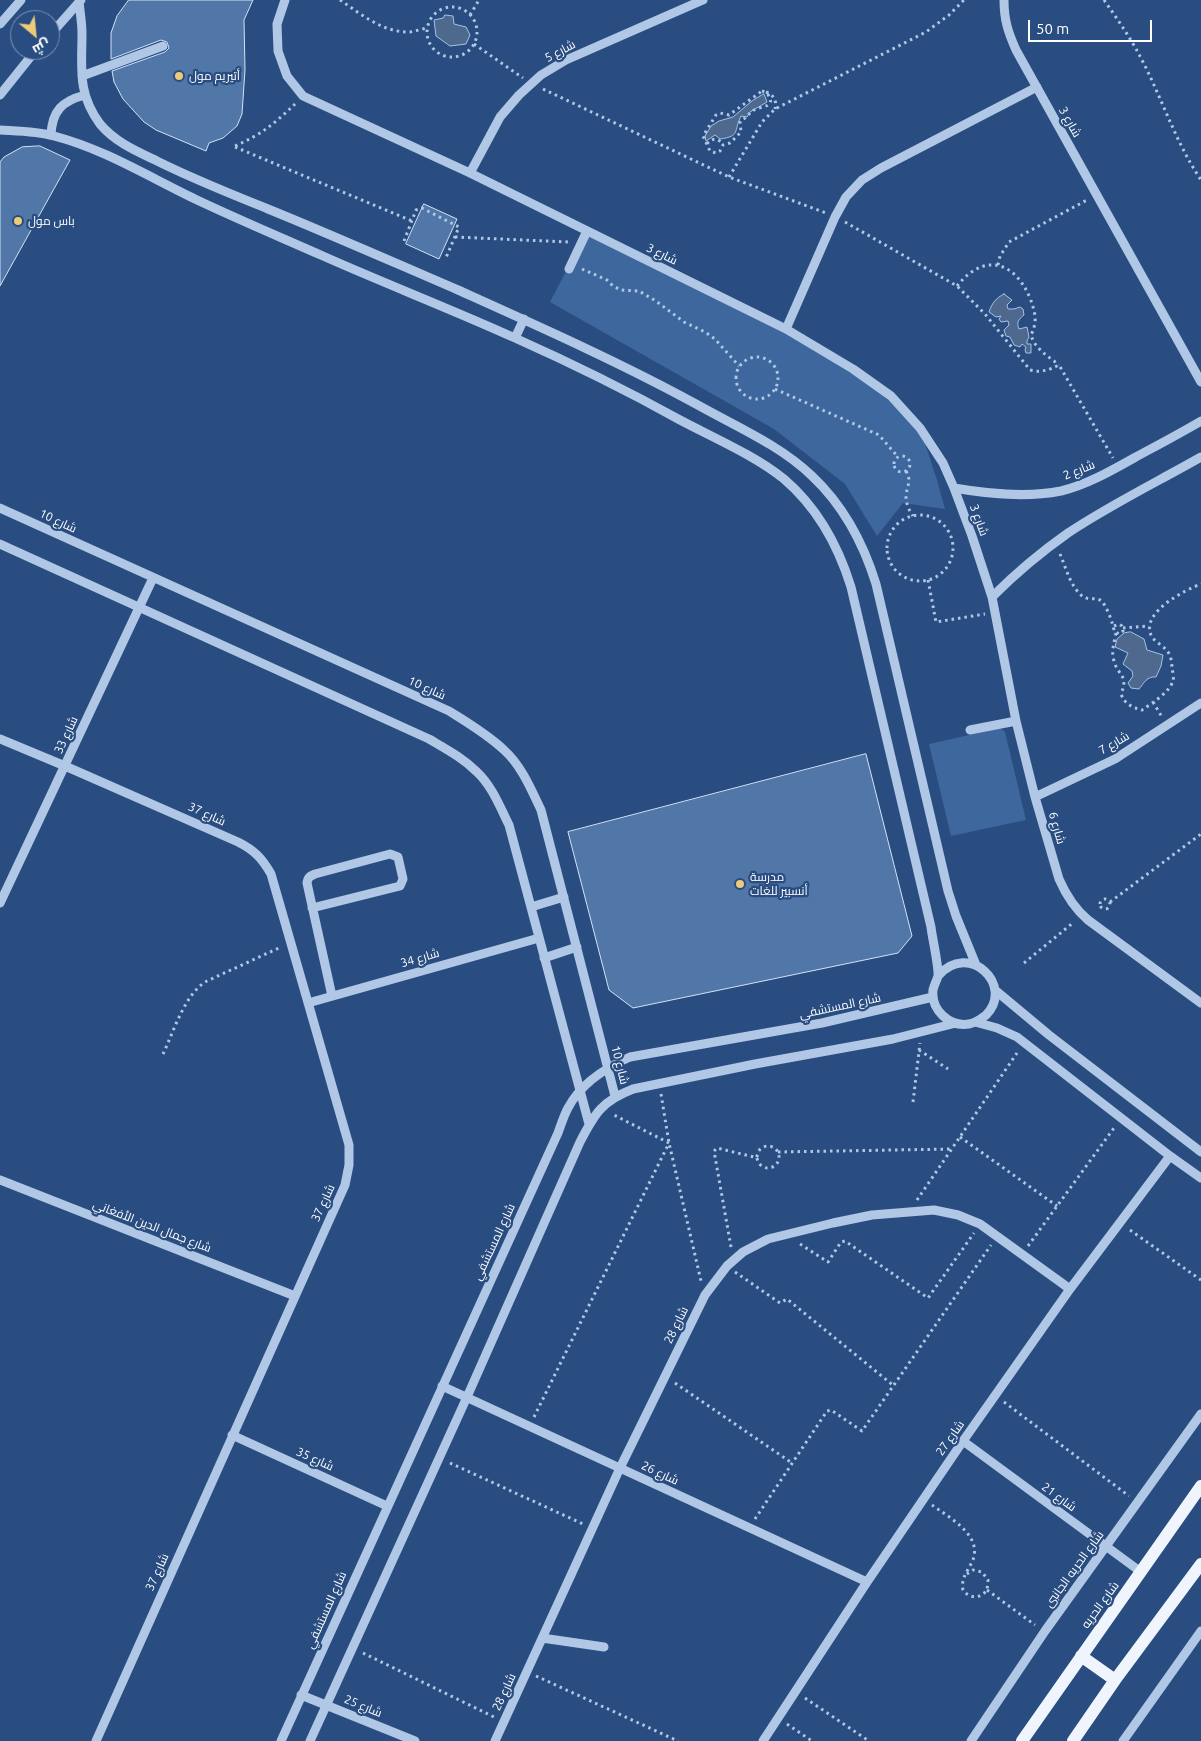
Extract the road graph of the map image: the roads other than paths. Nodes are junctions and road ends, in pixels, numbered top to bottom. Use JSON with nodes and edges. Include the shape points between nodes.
{"nodes":[{"id":1,"x":21,"y":0,"type":"edge"},
{"id":2,"x":285,"y":0,"type":"edge"},
{"id":3,"x":702,"y":0,"type":"edge"},
{"id":4,"x":1004,"y":0,"type":"edge"},
{"id":5,"x":80,"y":1,"type":"edge"},
{"id":6,"x":60,"y":23,"type":"edge"},
{"id":7,"x":0,"y":24,"type":"edge"},
{"id":8,"x":163,"y":46,"type":"dead end"},
{"id":9,"x":28,"y":60,"type":"edge"},
{"id":10,"x":82,"y":76,"type":"junction"},
{"id":11,"x":1037,"y":87,"type":"junction"},
{"id":12,"x":0,"y":96,"type":"edge"},
{"id":13,"x":85,"y":96,"type":"junction"},
{"id":14,"x":0,"y":130,"type":"edge"},
{"id":15,"x":51,"y":135,"type":"junction"},
{"id":16,"x":164,"y":165,"type":"junction"},
{"id":17,"x":470,"y":173,"type":"junction"},
{"id":18,"x":157,"y":180,"type":"junction"},
{"id":19,"x":587,"y":231,"type":"junction"},
{"id":20,"x":570,"y":267,"type":"road end"},
{"id":21,"x":524,"y":319,"type":"junction"},
{"id":22,"x":786,"y":329,"type":"junction"},
{"id":23,"x":515,"y":338,"type":"junction"},
{"id":24,"x":1201,"y":382,"type":"edge"},
{"id":25,"x":1201,"y":421,"type":"edge"},
{"id":26,"x":1201,"y":457,"type":"edge"},
{"id":27,"x":954,"y":488,"type":"junction"},
{"id":28,"x":0,"y":508,"type":"edge"},
{"id":29,"x":0,"y":544,"type":"edge"},
{"id":30,"x":153,"y":578,"type":"junction"},
{"id":31,"x":992,"y":596,"type":"junction"},
{"id":32,"x":139,"y":608,"type":"junction"},
{"id":33,"x":1201,"y":704,"type":"edge"},
{"id":34,"x":1016,"y":721,"type":"junction"},
{"id":35,"x":970,"y":730,"type":"dead end"},
{"id":36,"x":0,"y":739,"type":"edge"},
{"id":37,"x":65,"y":766,"type":"junction"},
{"id":38,"x":1035,"y":797,"type":"junction"},
{"id":39,"x":564,"y":898,"type":"junction"},
{"id":40,"x":0,"y":903,"type":"edge"},
{"id":41,"x":531,"y":907,"type":"junction"},
{"id":42,"x":312,"y":908,"type":"junction"},
{"id":43,"x":539,"y":938,"type":"junction"},
{"id":44,"x":577,"y":947,"type":"junction"},
{"id":45,"x":544,"y":958,"type":"junction"},
{"id":46,"x":976,"y":965,"type":"junction"},
{"id":47,"x":938,"y":976,"type":"junction"},
{"id":48,"x":995,"y":990,"type":"junction"},
{"id":49,"x":332,"y":996,"type":"junction"},
{"id":50,"x":933,"y":997,"type":"junction"},
{"id":51,"x":1200,"y":999,"type":"edge"},
{"id":52,"x":308,"y":1003,"type":"junction"},
{"id":53,"x":975,"y":1022,"type":"junction"},
{"id":54,"x":956,"y":1023,"type":"junction"},
{"id":55,"x":608,"y":1067,"type":"junction"},
{"id":56,"x":580,"y":1090,"type":"junction"},
{"id":57,"x":615,"y":1096,"type":"junction"},
{"id":58,"x":589,"y":1124,"type":"junction"},
{"id":59,"x":1201,"y":1152,"type":"edge"},
{"id":60,"x":1170,"y":1156,"type":"junction"},
{"id":61,"x":1201,"y":1178,"type":"edge"},
{"id":62,"x":0,"y":1180,"type":"edge"},
{"id":63,"x":1070,"y":1289,"type":"junction"},
{"id":64,"x":295,"y":1296,"type":"junction"},
{"id":65,"x":442,"y":1386,"type":"junction"},
{"id":66,"x":467,"y":1397,"type":"junction"},
{"id":67,"x":1201,"y":1414,"type":"edge"},
{"id":68,"x":232,"y":1435,"type":"junction"},
{"id":69,"x":963,"y":1441,"type":"junction"},
{"id":70,"x":620,"y":1468,"type":"junction"},
{"id":71,"x":1201,"y":1486,"type":"edge"},
{"id":72,"x":387,"y":1506,"type":"junction"},
{"id":73,"x":1106,"y":1547,"type":"junction"},
{"id":74,"x":1201,"y":1564,"type":"edge"},
{"id":75,"x":1141,"y":1572,"type":"junction"},
{"id":76,"x":867,"y":1582,"type":"junction"},
{"id":77,"x":1201,"y":1631,"type":"edge"},
{"id":78,"x":542,"y":1638,"type":"junction"},
{"id":79,"x":604,"y":1647,"type":"dead end"},
{"id":80,"x":1081,"y":1656,"type":"junction"},
{"id":81,"x":1115,"y":1680,"type":"junction"},
{"id":82,"x":301,"y":1695,"type":"junction"},
{"id":83,"x":326,"y":1705,"type":"junction"},
{"id":84,"x":96,"y":1741,"type":"edge"},
{"id":85,"x":281,"y":1741,"type":"edge"},
{"id":86,"x":310,"y":1741,"type":"edge"},
{"id":87,"x":415,"y":1741,"type":"edge"},
{"id":88,"x":495,"y":1741,"type":"edge"},
{"id":89,"x":763,"y":1741,"type":"edge"},
{"id":90,"x":970,"y":1741,"type":"edge"},
{"id":91,"x":1022,"y":1741,"type":"edge"},
{"id":92,"x":1073,"y":1741,"type":"edge"},
{"id":93,"x":1123,"y":1741,"type":"edge"}],
"edges":[{"from":1,"to":7,"type":"street"},
{"from":2,"to":17,"type":"street","name":"شارع 3","via":[[277,24],[278,51],[287,76],[302,96]]},
{"from":3,"to":17,"type":"street","name":"شارع 5","via":[[566,60],[541,76],[500,117]]},
{"from":4,"to":11,"type":"street","name":"شارع 3","via":[[1007,30]]},
{"from":5,"to":6,"type":"street"},
{"from":5,"to":10,"type":"street"},
{"from":8,"to":10,"type":"street"},
{"from":9,"to":12,"type":"street"},
{"from":10,"to":13,"type":"street"},
{"from":11,"to":22,"type":"street","via":[[862,180],[846,197],[835,217]]},
{"from":11,"to":24,"type":"street","name":"شارع 3"},
{"from":13,"to":15,"type":"street","via":[[72,98],[63,104],[56,113]]},
{"from":13,"to":16,"type":"street","via":[[87,105],[102,126],[120,143]]},
{"from":14,"to":15,"type":"street"},
{"from":15,"to":18,"type":"street","via":[[112,157]]},
{"from":16,"to":18,"type":"street"},
{"from":16,"to":21,"type":"street"},
{"from":17,"to":19,"type":"street","name":"شارع 3"},
{"from":18,"to":23,"type":"street"},
{"from":19,"to":20,"type":"street"},
{"from":19,"to":22,"type":"street","name":"شارع 3"},
{"from":21,"to":23,"type":"street"},
{"from":21,"to":46,"type":"street","via":[[658,383],[783,453],[829,492],[844,513],[858,535],[876,584],[948,891]]},
{"from":22,"to":27,"type":"street","name":"شارع 3","via":[[891,396],[920,428],[943,463]]},
{"from":23,"to":47,"type":"street","via":[[649,403],[763,464],[784,479],[819,517],[844,562],[851,587],[925,901]]},
{"from":25,"to":27,"type":"street","name":"شارع 2","via":[[1118,467],[1084,483],[1052,492],[1008,495]]},
{"from":26,"to":31,"type":"street","via":[[1088,520],[1028,563]]},
{"from":27,"to":31,"type":"street","name":"شارع 3"},
{"from":28,"to":30,"type":"street","name":"شارع 10"},
{"from":29,"to":32,"type":"street"},
{"from":30,"to":32,"type":"street","name":"شارع 33"},
{"from":30,"to":39,"type":"street","name":"شارع 10","via":[[449,711],[478,728],[505,751],[526,779],[541,810]]},
{"from":31,"to":34,"type":"street","name":"شارع 6"},
{"from":32,"to":37,"type":"street","name":"شارع 33"},
{"from":32,"to":41,"type":"street","via":[[401,726],[455,754],[478,772],[496,797],[509,825]]},
{"from":33,"to":38,"type":"street","name":"شارع 7","via":[[1115,758]]},
{"from":34,"to":35,"type":"street"},
{"from":34,"to":38,"type":"street","name":"شارع 6"},
{"from":36,"to":37,"type":"street","name":"شارع 37"},
{"from":37,"to":40,"type":"street","name":"شارع 33"},
{"from":37,"to":52,"type":"street","name":"شارع 37","via":[[252,849],[271,874]]},
{"from":38,"to":51,"type":"street","name":"شارع 6","via":[[1064,892],[1082,915]]},
{"from":39,"to":41,"type":"street"},
{"from":39,"to":44,"type":"street","name":"شارع 10"},
{"from":41,"to":43,"type":"street"},
{"from":42,"to":42,"type":"street","via":[[307,883],[311,875],[390,854],[398,857],[403,879],[400,886]]},
{"from":42,"to":49,"type":"street"},
{"from":43,"to":45,"type":"street"},
{"from":43,"to":49,"type":"street","name":"شارع 34"},
{"from":44,"to":45,"type":"street"},
{"from":44,"to":55,"type":"street","name":"شارع 10"},
{"from":45,"to":56,"type":"street"},
{"from":46,"to":47,"type":"street","via":[[968,962],[951,965]]},
{"from":46,"to":48,"type":"street","via":[[989,975]]},
{"from":47,"to":50,"type":"street"},
{"from":48,"to":53,"type":"street","via":[[988,1013]]},
{"from":48,"to":59,"type":"street"},
{"from":49,"to":52,"type":"street","name":"شارع 34"},
{"from":50,"to":54,"type":"street","via":[[943,1016]]},
{"from":50,"to":55,"type":"street","name":"شارع المستشفي","via":[[822,1023],[630,1057]]},
{"from":52,"to":64,"type":"street","name":"شارع 37","via":[[349,1145],[349,1165],[346,1185]]},
{"from":53,"to":54,"type":"street"},
{"from":53,"to":60,"type":"street","via":[[1017,1037]]},
{"from":54,"to":57,"type":"street","via":[[849,1048],[633,1089]]},
{"from":55,"to":56,"type":"street","name":"شارع المستشفي"},
{"from":55,"to":57,"type":"street","name":"شارع 10"},
{"from":56,"to":58,"type":"street"},
{"from":56,"to":65,"type":"street","name":"شارع المستشفي","via":[[568,1108]]},
{"from":57,"to":58,"type":"street","via":[[600,1108]]},
{"from":58,"to":66,"type":"street"},
{"from":60,"to":61,"type":"street"},
{"from":60,"to":63,"type":"street","name":"شارع 27"},
{"from":62,"to":64,"type":"street","name":"شارع جمال الدين الأفغاني"},
{"from":63,"to":69,"type":"street","name":"شارع 27"},
{"from":63,"to":70,"type":"street","name":"شارع 28","via":[[980,1224],[934,1210],[872,1215],[768,1239],[730,1263],[705,1296]]},
{"from":64,"to":68,"type":"street","name":"شارع 37"},
{"from":65,"to":66,"type":"street","name":"شارع 26"},
{"from":65,"to":72,"type":"street","name":"شارع المستشفي"},
{"from":66,"to":70,"type":"street","name":"شارع 26"},
{"from":66,"to":83,"type":"street"},
{"from":67,"to":73,"type":"street","name":"شارع الحريه الجانبى"},
{"from":68,"to":72,"type":"street","name":"شارع 35"},
{"from":68,"to":84,"type":"street","name":"شارع 37"},
{"from":69,"to":73,"type":"street","name":"شارع 21"},
{"from":69,"to":76,"type":"street","name":"شارع 27"},
{"from":70,"to":76,"type":"street","name":"شارع 26"},
{"from":70,"to":78,"type":"street","name":"شارع 28"},
{"from":71,"to":75,"type":"main road","name":"شارع الحريه"},
{"from":72,"to":82,"type":"street","name":"شارع المستشفي"},
{"from":73,"to":75,"type":"street","name":"شارع 21"},
{"from":73,"to":90,"type":"street","name":"شارع الحريه الجانبى"},
{"from":74,"to":81,"type":"main road"},
{"from":75,"to":80,"type":"main road","name":"شارع الحريه"},
{"from":76,"to":89,"type":"street","name":"شارع 27"},
{"from":77,"to":93,"type":"street"},
{"from":78,"to":79,"type":"street"},
{"from":78,"to":88,"type":"street","name":"شارع 28"},
{"from":80,"to":81,"type":"main road"},
{"from":80,"to":91,"type":"main road","name":"شارع الحريه"},
{"from":81,"to":92,"type":"main road"},
{"from":82,"to":83,"type":"street","name":"شارع 25"},
{"from":82,"to":85,"type":"street","name":"شارع المستشفي"},
{"from":83,"to":86,"type":"street"},
{"from":83,"to":87,"type":"street","name":"شارع 25"}]}
